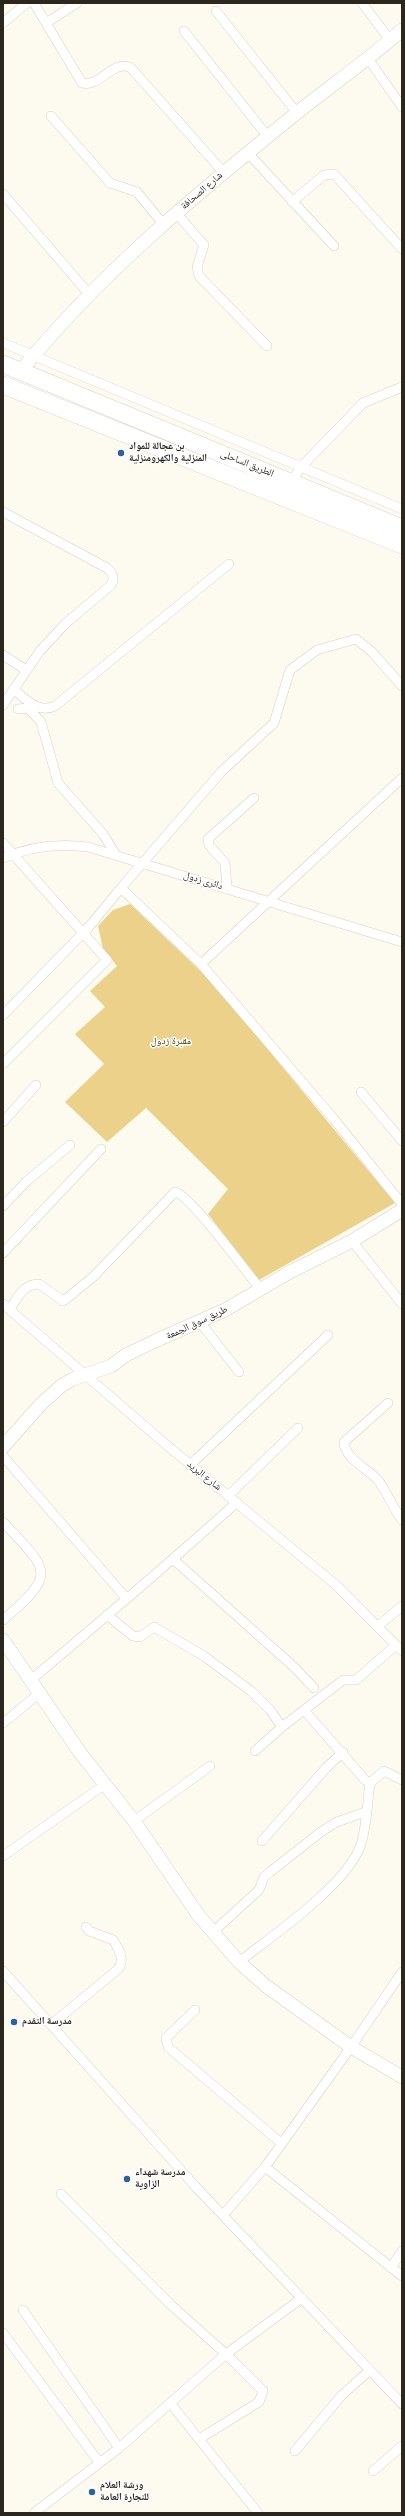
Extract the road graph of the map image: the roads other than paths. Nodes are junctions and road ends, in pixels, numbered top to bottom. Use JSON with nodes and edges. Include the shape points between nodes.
{"nodes":[{"id":1,"x":27,"y":3,"type":"edge"},
{"id":2,"x":34,"y":3,"type":"edge"},
{"id":3,"x":76,"y":3,"type":"edge"},
{"id":4,"x":362,"y":3,"type":"edge"},
{"id":5,"x":216,"y":11,"type":"dead end"},
{"id":6,"x":3,"y":23,"type":"edge"},
{"id":7,"x":46,"y":23,"type":"junction"},
{"id":8,"x":402,"y":30,"type":"edge"},
{"id":9,"x":184,"y":31,"type":"dead end"},
{"id":10,"x":390,"y":40,"type":"junction"},
{"id":11,"x":367,"y":57,"type":"junction"},
{"id":12,"x":402,"y":107,"type":"edge"},
{"id":13,"x":297,"y":113,"type":"junction"},
{"id":14,"x":51,"y":116,"type":"dead end"},
{"id":15,"x":268,"y":137,"type":"junction"},
{"id":16,"x":248,"y":153,"type":"junction"},
{"id":17,"x":224,"y":173,"type":"junction"},
{"id":18,"x":3,"y":194,"type":"edge"},
{"id":19,"x":292,"y":202,"type":"junction"},
{"id":20,"x":177,"y":214,"type":"junction"},
{"id":21,"x":164,"y":225,"type":"junction"},
{"id":22,"x":334,"y":246,"type":"dead end"},
{"id":23,"x":402,"y":249,"type":"edge"},
{"id":24,"x":89,"y":294,"type":"junction"},
{"id":25,"x":3,"y":343,"type":"edge"},
{"id":26,"x":267,"y":346,"type":"dead end"},
{"id":27,"x":32,"y":357,"type":"junction"},
{"id":28,"x":3,"y":364,"type":"edge"},
{"id":29,"x":20,"y":372,"type":"junction"},
{"id":30,"x":3,"y":385,"type":"edge"},
{"id":31,"x":402,"y":387,"type":"edge"},
{"id":32,"x":301,"y":467,"type":"junction"},
{"id":33,"x":291,"y":482,"type":"junction"},
{"id":34,"x":402,"y":509,"type":"edge"},
{"id":35,"x":3,"y":512,"type":"edge"},
{"id":36,"x":402,"y":528,"type":"edge"},
{"id":37,"x":402,"y":545,"type":"edge"},
{"id":38,"x":229,"y":564,"type":"dead end"},
{"id":39,"x":3,"y":655,"type":"edge"},
{"id":40,"x":26,"y":670,"type":"junction"},
{"id":41,"x":402,"y":686,"type":"edge"},
{"id":42,"x":13,"y":689,"type":"junction"},
{"id":43,"x":3,"y":705,"type":"edge"},
{"id":44,"x":18,"y":709,"type":"dead end"},
{"id":45,"x":402,"y":778,"type":"edge"},
{"id":46,"x":254,"y":798,"type":"dead end"},
{"id":47,"x":3,"y":843,"type":"edge"},
{"id":48,"x":14,"y":853,"type":"junction"},
{"id":49,"x":116,"y":855,"type":"junction"},
{"id":50,"x":3,"y":858,"type":"edge"},
{"id":51,"x":144,"y":863,"type":"junction"},
{"id":52,"x":121,"y":888,"type":"junction"},
{"id":53,"x":228,"y":888,"type":"junction"},
{"id":54,"x":269,"y":901,"type":"junction"},
{"id":55,"x":83,"y":933,"type":"junction"},
{"id":56,"x":402,"y":942,"type":"edge"},
{"id":57,"x":201,"y":964,"type":"junction"},
{"id":58,"x":3,"y":1015,"type":"edge"},
{"id":59,"x":3,"y":1064,"type":"edge"},
{"id":60,"x":36,"y":1085,"type":"dead end"},
{"id":61,"x":361,"y":1092,"type":"dead end"},
{"id":62,"x":3,"y":1122,"type":"edge"},
{"id":63,"x":402,"y":1141,"type":"edge"},
{"id":64,"x":70,"y":1145,"type":"dead end"},
{"id":65,"x":101,"y":1149,"type":"dead end"},
{"id":66,"x":402,"y":1204,"type":"edge"},
{"id":67,"x":3,"y":1206,"type":"edge"},
{"id":68,"x":402,"y":1210,"type":"edge"},
{"id":69,"x":352,"y":1241,"type":"junction"},
{"id":70,"x":3,"y":1253,"type":"edge"},
{"id":71,"x":261,"y":1290,"type":"junction"},
{"id":72,"x":402,"y":1304,"type":"edge"},
{"id":73,"x":6,"y":1306,"type":"edge"},
{"id":74,"x":199,"y":1321,"type":"junction"},
{"id":75,"x":328,"y":1335,"type":"dead end"},
{"id":76,"x":239,"y":1372,"type":"dead end"},
{"id":77,"x":86,"y":1374,"type":"junction"},
{"id":78,"x":388,"y":1403,"type":"dead end"},
{"id":79,"x":298,"y":1428,"type":"dead end"},
{"id":80,"x":3,"y":1447,"type":"edge"},
{"id":81,"x":3,"y":1456,"type":"edge"},
{"id":82,"x":190,"y":1465,"type":"junction"},
{"id":83,"x":228,"y":1496,"type":"junction"},
{"id":84,"x":237,"y":1502,"type":"junction"},
{"id":85,"x":402,"y":1520,"type":"edge"},
{"id":86,"x":3,"y":1522,"type":"edge"},
{"id":87,"x":174,"y":1560,"type":"junction"},
{"id":88,"x":126,"y":1598,"type":"junction"},
{"id":89,"x":402,"y":1606,"type":"edge"},
{"id":90,"x":107,"y":1615,"type":"junction"},
{"id":91,"x":3,"y":1620,"type":"edge"},
{"id":92,"x":378,"y":1626,"type":"junction"},
{"id":93,"x":3,"y":1640,"type":"edge"},
{"id":94,"x":399,"y":1648,"type":"edge"},
{"id":95,"x":32,"y":1679,"type":"junction"},
{"id":96,"x":314,"y":1688,"type":"dead end"},
{"id":97,"x":41,"y":1692,"type":"junction"},
{"id":98,"x":305,"y":1711,"type":"junction"},
{"id":99,"x":3,"y":1723,"type":"edge"},
{"id":100,"x":282,"y":1728,"type":"junction"},
{"id":101,"x":255,"y":1751,"type":"dead end"},
{"id":102,"x":343,"y":1752,"type":"junction"},
{"id":103,"x":210,"y":1766,"type":"dead end"},
{"id":104,"x":402,"y":1780,"type":"edge"},
{"id":105,"x":370,"y":1783,"type":"junction"},
{"id":106,"x":104,"y":1785,"type":"junction"},
{"id":107,"x":365,"y":1812,"type":"junction"},
{"id":108,"x":134,"y":1821,"type":"junction"},
{"id":109,"x":262,"y":1841,"type":"dead end"},
{"id":110,"x":3,"y":1856,"type":"edge"},
{"id":111,"x":86,"y":1927,"type":"dead end"},
{"id":112,"x":213,"y":1932,"type":"junction"},
{"id":113,"x":239,"y":1962,"type":"junction"},
{"id":114,"x":3,"y":1971,"type":"edge"},
{"id":115,"x":402,"y":1972,"type":"edge"},
{"id":116,"x":195,"y":2010,"type":"dead end"},
{"id":117,"x":52,"y":2024,"type":"junction"},
{"id":118,"x":351,"y":2048,"type":"junction"},
{"id":119,"x":402,"y":2077,"type":"edge"},
{"id":120,"x":281,"y":2143,"type":"junction"},
{"id":121,"x":265,"y":2167,"type":"junction"},
{"id":122,"x":61,"y":2194,"type":"dead end"},
{"id":123,"x":223,"y":2215,"type":"junction"},
{"id":124,"x":402,"y":2251,"type":"edge"},
{"id":125,"x":391,"y":2268,"type":"junction"},
{"id":126,"x":402,"y":2276,"type":"edge"},
{"id":127,"x":302,"y":2298,"type":"junction"},
{"id":128,"x":23,"y":2310,"type":"dead end"},
{"id":129,"x":3,"y":2333,"type":"edge"},
{"id":130,"x":226,"y":2354,"type":"junction"},
{"id":131,"x":370,"y":2370,"type":"junction"},
{"id":132,"x":171,"y":2404,"type":"junction"},
{"id":133,"x":402,"y":2404,"type":"edge"},
{"id":134,"x":199,"y":2439,"type":"junction"},
{"id":135,"x":402,"y":2446,"type":"edge"},
{"id":136,"x":119,"y":2448,"type":"junction"},
{"id":137,"x":296,"y":2451,"type":"dead end"},
{"id":138,"x":99,"y":2462,"type":"junction"},
{"id":139,"x":373,"y":2471,"type":"dead end"},
{"id":140,"x":34,"y":2513,"type":"edge"},
{"id":141,"x":258,"y":2513,"type":"edge"}],
"edges":[{"from":1,"to":6,"type":"street"},
{"from":2,"to":7,"type":"street"},
{"from":3,"to":7,"type":"street"},
{"from":4,"to":10,"type":"street"},
{"from":5,"to":13,"type":"street"},
{"from":7,"to":17,"type":"street","via":[[82,83],[94,83],[120,66],[126,65],[131,68]]},
{"from":8,"to":10,"type":"street","name":"شارع الصحافة"},
{"from":9,"to":15,"type":"street"},
{"from":10,"to":11,"type":"street","name":"شارع الصحافة"},
{"from":11,"to":12,"type":"street"},
{"from":11,"to":13,"type":"street","name":"شارع الصحافة"},
{"from":13,"to":15,"type":"street","name":"شارع الصحافة"},
{"from":14,"to":21,"type":"street","via":[[110,183],[137,192]]},
{"from":15,"to":16,"type":"street","name":"شارع الصحافة"},
{"from":16,"to":17,"type":"street","name":"شارع الصحافة"},
{"from":16,"to":19,"type":"street"},
{"from":17,"to":20,"type":"street","name":"شارع الصحافة"},
{"from":18,"to":24,"type":"street"},
{"from":19,"to":22,"type":"street"},
{"from":19,"to":23,"type":"street","via":[[324,175],[334,174]]},
{"from":20,"to":21,"type":"street","name":"شارع الصحافة"},
{"from":20,"to":26,"type":"street","via":[[204,245],[197,267],[199,276]]},
{"from":21,"to":24,"type":"street","name":"شارع الصحافة"},
{"from":24,"to":27,"type":"street","name":"شارع الصحافة"},
{"from":25,"to":27,"type":"street"},
{"from":27,"to":29,"type":"street","name":"شارع الصحافة"},
{"from":27,"to":32,"type":"street"},
{"from":28,"to":29,"type":"highway","name":"الطريق الساحلى"},
{"from":29,"to":33,"type":"highway","name":"الطريق الساحلى"},
{"from":30,"to":37,"type":"highway","name":"الطريق الساحلى"},
{"from":31,"to":32,"type":"street","via":[[363,403]]},
{"from":32,"to":33,"type":"street"},
{"from":32,"to":34,"type":"street"},
{"from":33,"to":36,"type":"highway","name":"الطريق الساحلى"},
{"from":35,"to":40,"type":"street","via":[[107,568],[113,576],[111,585],[65,624]]},
{"from":38,"to":42,"type":"street","via":[[55,706],[40,709]]},
{"from":39,"to":40,"type":"street"},
{"from":40,"to":42,"type":"street"},
{"from":41,"to":51,"type":"street","via":[[372,652],[356,639],[317,650],[290,670],[274,723],[221,772]]},
{"from":42,"to":43,"type":"street"},
{"from":44,"to":49,"type":"street","via":[[28,708],[38,718],[58,783],[103,834]]},
{"from":45,"to":54,"type":"street"},
{"from":46,"to":53,"type":"street","via":[[208,839],[209,845],[225,864]]},
{"from":47,"to":48,"type":"street"},
{"from":48,"to":49,"type":"street","name":"دائرى زدول","via":[[41,846],[69,845]]},
{"from":48,"to":50,"type":"street","name":"دائرى زدول"},
{"from":48,"to":55,"type":"street"},
{"from":49,"to":51,"type":"street","name":"دائرى زدول"},
{"from":51,"to":52,"type":"street"},
{"from":51,"to":53,"type":"street","name":"دائرى زدول"},
{"from":52,"to":55,"type":"street"},
{"from":52,"to":57,"type":"street"},
{"from":53,"to":54,"type":"street","name":"دائرى زدول"},
{"from":54,"to":56,"type":"street","name":"دائرى زدول"},
{"from":54,"to":57,"type":"street"},
{"from":55,"to":58,"type":"street"},
{"from":55,"to":59,"type":"street","via":[[107,960]]},
{"from":57,"to":66,"type":"street","via":[[328,1112]]},
{"from":60,"to":62,"type":"street"},
{"from":61,"to":63,"type":"street"},
{"from":64,"to":67,"type":"street","via":[[27,1181]]},
{"from":65,"to":70,"type":"street"},
{"from":68,"to":69,"type":"street","name":"طريق سوق الجمعة"},
{"from":69,"to":71,"type":"street","name":"طريق سوق الجمعة","via":[[290,1272]]},
{"from":69,"to":72,"type":"street"},
{"from":71,"to":73,"type":"street","via":[[195,1208],[180,1194],[174,1192],[93,1277],[66,1299],[58,1299],[39,1284],[31,1284]]},
{"from":71,"to":74,"type":"street","name":"طريق سوق الجمعة"},
{"from":73,"to":77,"type":"street","name":"شارع البريد"},
{"from":74,"to":76,"type":"street"},
{"from":74,"to":77,"type":"street","name":"طريق سوق الجمعة","via":[[126,1355],[111,1366]]},
{"from":75,"to":82,"type":"street"},
{"from":77,"to":80,"type":"street","name":"طريق سوق الجمعة","via":[[73,1379],[51,1394]]},
{"from":77,"to":82,"type":"street","name":"شارع البريد"},
{"from":78,"to":85,"type":"street","via":[[344,1442],[344,1446],[378,1481]]},
{"from":79,"to":83,"type":"street"},
{"from":81,"to":88,"type":"street"},
{"from":82,"to":83,"type":"street","name":"شارع البريد"},
{"from":83,"to":84,"type":"street","name":"شارع البريد"},
{"from":84,"to":87,"type":"street"},
{"from":84,"to":92,"type":"street","name":"شارع البريد","via":[[336,1585]]},
{"from":86,"to":91,"type":"street","via":[[36,1556],[41,1569],[40,1583],[33,1593]]},
{"from":87,"to":88,"type":"street"},
{"from":87,"to":96,"type":"street","via":[[293,1666]]},
{"from":88,"to":90,"type":"street"},
{"from":89,"to":92,"type":"street"},
{"from":90,"to":95,"type":"street"},
{"from":90,"to":100,"type":"street","via":[[133,1636],[140,1637],[154,1627],[204,1656],[251,1691],[270,1710]]},
{"from":92,"to":94,"type":"street","name":"شارع البريد"},
{"from":93,"to":95,"type":"street"},
{"from":94,"to":98,"type":"street","via":[[356,1680],[343,1680]]},
{"from":95,"to":97,"type":"street"},
{"from":97,"to":99,"type":"street"},
{"from":97,"to":106,"type":"street"},
{"from":98,"to":100,"type":"street"},
{"from":98,"to":102,"type":"street"},
{"from":100,"to":101,"type":"street"},
{"from":102,"to":105,"type":"street","via":[[355,1771]]},
{"from":102,"to":109,"type":"street"},
{"from":103,"to":108,"type":"street"},
{"from":104,"to":105,"type":"street","via":[[384,1771]]},
{"from":105,"to":107,"type":"street"},
{"from":106,"to":108,"type":"street"},
{"from":106,"to":110,"type":"street"},
{"from":107,"to":112,"type":"street","via":[[322,1831],[270,1872],[264,1877],[260,1890]]},
{"from":107,"to":113,"type":"street","via":[[360,1846],[336,1879],[302,1913]]},
{"from":108,"to":112,"type":"street","via":[[198,1916]]},
{"from":111,"to":117,"type":"street","via":[[89,1931],[113,1940],[122,1963]]},
{"from":112,"to":113,"type":"street"},
{"from":113,"to":118,"type":"street","via":[[266,1986]]},
{"from":114,"to":117,"type":"street"},
{"from":115,"to":118,"type":"street"},
{"from":116,"to":120,"type":"street","via":[[166,2038],[168,2047]]},
{"from":117,"to":123,"type":"street"},
{"from":118,"to":119,"type":"street"},
{"from":118,"to":120,"type":"street"},
{"from":120,"to":121,"type":"street"},
{"from":121,"to":123,"type":"street"},
{"from":121,"to":125,"type":"street"},
{"from":122,"to":130,"type":"street","via":[[172,2305]]},
{"from":123,"to":127,"type":"street"},
{"from":124,"to":125,"type":"street"},
{"from":125,"to":126,"type":"street"},
{"from":127,"to":130,"type":"street"},
{"from":127,"to":131,"type":"street"},
{"from":128,"to":136,"type":"street"},
{"from":129,"to":138,"type":"street"},
{"from":130,"to":132,"type":"street"},
{"from":130,"to":134,"type":"street","via":[[263,2391],[262,2397],[259,2402]]},
{"from":131,"to":133,"type":"street"},
{"from":131,"to":137,"type":"street","via":[[341,2396]]},
{"from":132,"to":134,"type":"street"},
{"from":132,"to":136,"type":"street"},
{"from":134,"to":141,"type":"street"},
{"from":135,"to":139,"type":"street"},
{"from":136,"to":138,"type":"street"},
{"from":138,"to":140,"type":"street"}]}
